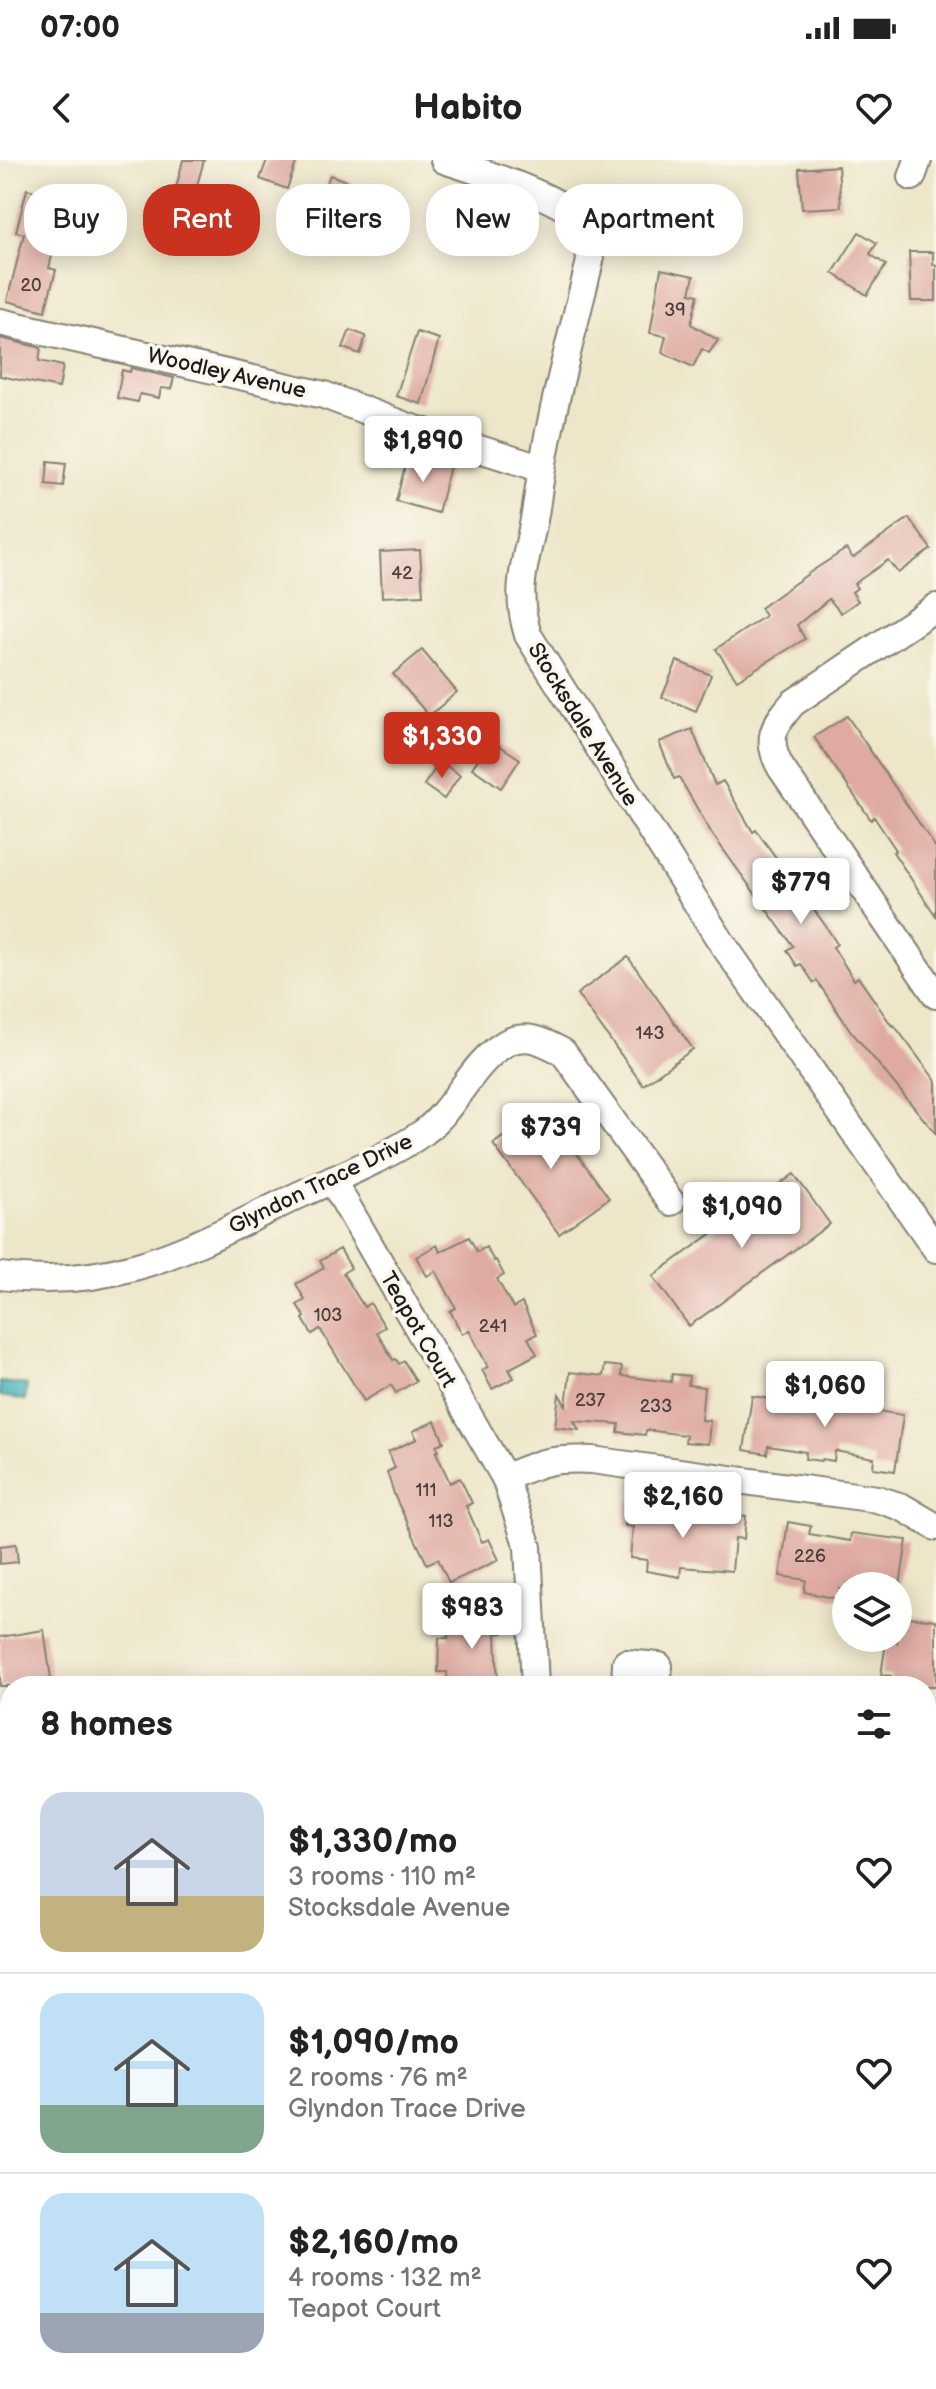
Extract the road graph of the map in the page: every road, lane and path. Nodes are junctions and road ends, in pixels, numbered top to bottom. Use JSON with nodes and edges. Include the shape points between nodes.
{"nodes":[{"id":1,"x":444,"y":160,"type":"edge"},
{"id":2,"x":0,"y":322,"type":"edge"},
{"id":3,"x":540,"y":468,"type":"junction"},
{"id":4,"x":936,"y":607,"type":"edge"},
{"id":5,"x":936,"y":995,"type":"edge"},
{"id":6,"x":332,"y":1180,"type":"junction"},
{"id":7,"x":671,"y":1202,"type":"dead end"},
{"id":8,"x":936,"y":1249,"type":"edge"},
{"id":9,"x":0,"y":1276,"type":"edge"},
{"id":10,"x":505,"y":1478,"type":"junction"},
{"id":11,"x":936,"y":1527,"type":"edge"},
{"id":12,"x":534,"y":1676,"type":"edge"},
{"id":13,"x":625,"y":1676,"type":"edge"},
{"id":14,"x":658,"y":1676,"type":"edge"}],
"edges":[{"from":1,"to":3,"type":"street","name":"Stocksdale Avenue","via":[[550,200],[583,225],[590,261]]},
{"from":2,"to":3,"type":"street","name":"Woodley Avenue","via":[[311,391]]},
{"from":3,"to":8,"type":"street","name":"Stocksdale Avenue","via":[[520,591],[528,635],[720,940]]},
{"from":4,"to":5,"type":"street","via":[[793,703],[771,738],[781,768]]},
{"from":6,"to":7,"type":"street","name":"Glyndon Trace Drive","via":[[423,1132],[487,1058],[524,1037],[563,1052]]},
{"from":6,"to":9,"type":"street","name":"Glyndon Trace Drive","via":[[142,1266],[77,1280]]},
{"from":6,"to":10,"type":"street","name":"Teapot Court"},
{"from":10,"to":11,"type":"street","via":[[541,1462],[592,1460],[877,1499]]},
{"from":10,"to":12,"type":"street","name":"Teapot Court","via":[[528,1547]]},
{"from":13,"to":14,"type":"street","via":[[626,1663],[659,1666]]}]}
